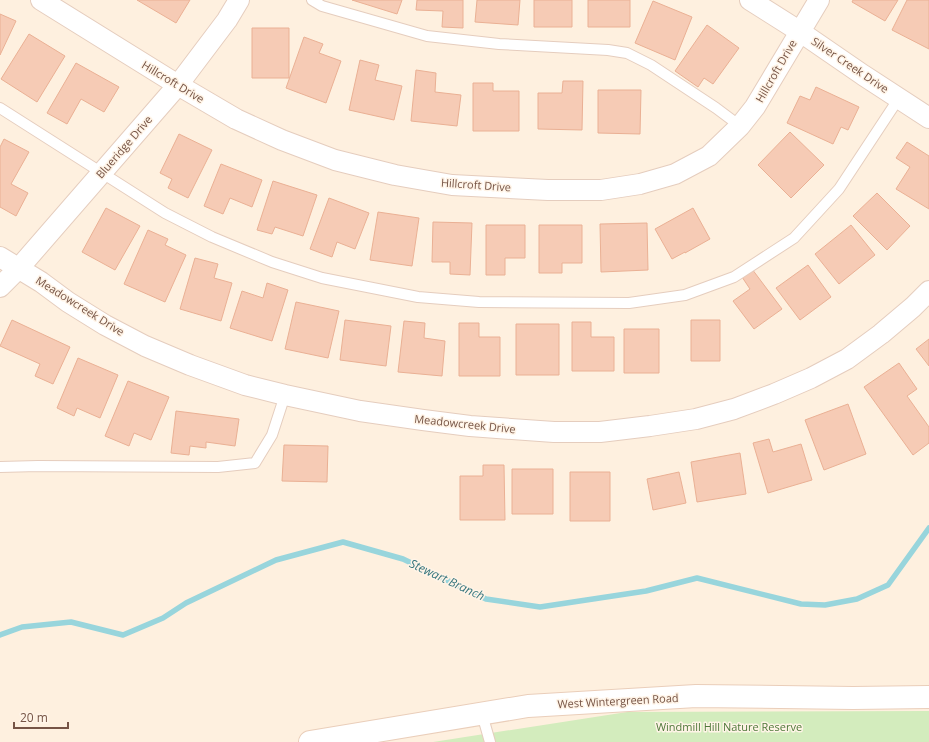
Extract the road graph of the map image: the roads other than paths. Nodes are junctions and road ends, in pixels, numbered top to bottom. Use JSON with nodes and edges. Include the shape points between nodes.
{"nodes":[{"id":1,"x":41,"y":0,"type":"edge"},
{"id":2,"x":239,"y":0,"type":"edge"},
{"id":3,"x":312,"y":0,"type":"edge"},
{"id":4,"x":750,"y":0,"type":"edge"},
{"id":5,"x":819,"y":0,"type":"edge"},
{"id":6,"x":799,"y":31,"type":"junction"},
{"id":7,"x":178,"y":85,"type":"junction"},
{"id":8,"x":899,"y":98,"type":"junction"},
{"id":9,"x":0,"y":108,"type":"edge"},
{"id":10,"x":929,"y":118,"type":"edge"},
{"id":11,"x":740,"y":126,"type":"junction"},
{"id":12,"x":102,"y":172,"type":"junction"},
{"id":13,"x":0,"y":257,"type":"edge"},
{"id":14,"x":19,"y":268,"type":"junction"},
{"id":15,"x":0,"y":287,"type":"edge"},
{"id":16,"x":929,"y":291,"type":"edge"},
{"id":17,"x":285,"y":395,"type":"junction"},
{"id":18,"x":0,"y":467,"type":"edge"},
{"id":19,"x":929,"y":697,"type":"edge"},
{"id":20,"x":482,"y":714,"type":"junction"},
{"id":21,"x":310,"y":742,"type":"edge"},
{"id":22,"x":490,"y":742,"type":"edge"}],
"edges":[{"from":1,"to":7,"type":"street","name":"Hillcroft Drive"},
{"from":2,"to":7,"type":"street","name":"Blueridge Drive"},
{"from":3,"to":11,"type":"lane","via":[[322,6],[427,36],[627,53],[651,65]]},
{"from":4,"to":6,"type":"street","name":"Silver Creek Drive"},
{"from":5,"to":6,"type":"street","name":"Hillcroft Drive"},
{"from":6,"to":8,"type":"street","name":"Silver Creek Drive"},
{"from":6,"to":11,"type":"street","name":"Hillcroft Drive","via":[[755,107]]},
{"from":7,"to":11,"type":"street","name":"Hillcroft Drive","via":[[236,119],[335,160],[395,175],[452,185],[601,190],[640,184],[675,174],[709,156]]},
{"from":7,"to":12,"type":"street","name":"Blueridge Drive"},
{"from":8,"to":10,"type":"street","name":"Silver Creek Drive"},
{"from":8,"to":12,"type":"lane","via":[[839,189],[794,238],[734,277],[684,295],[628,303],[472,302],[418,297],[322,278],[272,262],[212,237],[165,213]]},
{"from":9,"to":12,"type":"lane"},
{"from":12,"to":14,"type":"street","name":"Blueridge Drive"},
{"from":13,"to":14,"type":"street","name":"Meadowcreek Drive"},
{"from":14,"to":15,"type":"street","name":"Blueridge Drive"},
{"from":14,"to":17,"type":"street","name":"Meadowcreek Drive","via":[[68,302],[145,346],[245,385]]},
{"from":16,"to":17,"type":"street","name":"Meadowcreek Drive","via":[[908,312],[847,359],[774,394],[734,409],[696,419],[600,432],[554,432],[422,420]]},
{"from":17,"to":18,"type":"lane","via":[[272,435],[255,463],[218,467]]},
{"from":19,"to":20,"type":"main road","name":"West Wintergreen Road","via":[[696,696],[528,706]]},
{"from":20,"to":21,"type":"main road","name":"West Wintergreen Road"},
{"from":20,"to":22,"type":"lane"}]}
